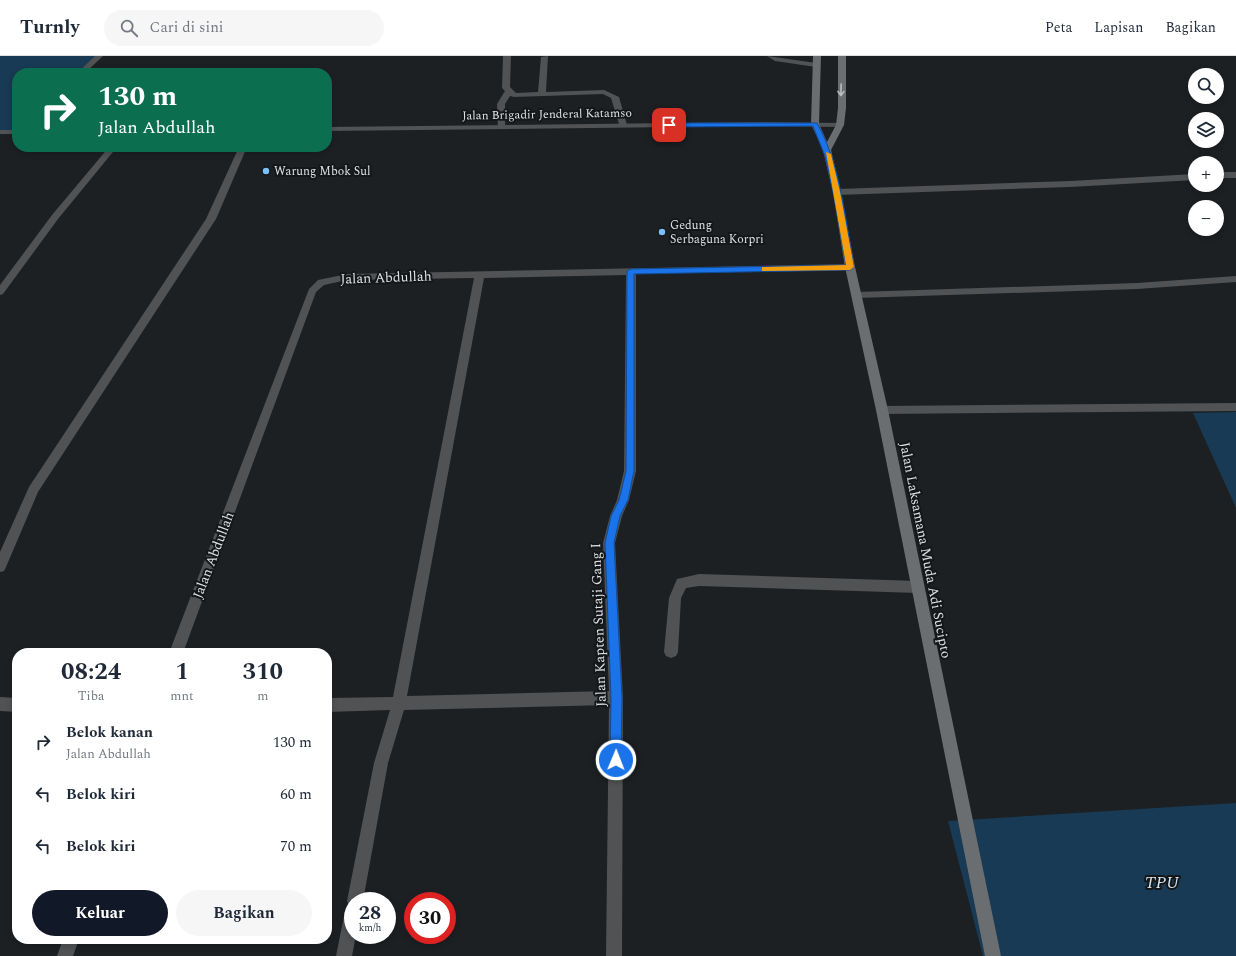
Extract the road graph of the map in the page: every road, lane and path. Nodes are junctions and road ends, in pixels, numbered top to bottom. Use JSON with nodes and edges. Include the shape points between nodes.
{"nodes":[{"id":1,"x":99,"y":56,"type":"edge"},
{"id":2,"x":507,"y":56,"type":"edge"},
{"id":3,"x":771,"y":56,"type":"edge"},
{"id":4,"x":817,"y":56,"type":"edge"},
{"id":5,"x":842,"y":56,"type":"edge"},
{"id":6,"x":545,"y":57,"type":"dead end"},
{"id":7,"x":816,"y":65,"type":"junction"},
{"id":8,"x":86,"y":68,"type":"edge"},
{"id":9,"x":510,"y":91,"type":"junction"},
{"id":10,"x":542,"y":94,"type":"junction"},
{"id":11,"x":815,"y":124,"type":"junction"},
{"id":12,"x":623,"y":125,"type":"junction"},
{"id":13,"x":840,"y":125,"type":"junction"},
{"id":14,"x":501,"y":127,"type":"junction"},
{"id":15,"x":332,"y":128,"type":"edge"},
{"id":16,"x":0,"y":132,"type":"edge"},
{"id":17,"x":12,"y":132,"type":"edge"},
{"id":18,"x":827,"y":150,"type":"junction"},
{"id":19,"x":109,"y":152,"type":"edge"},
{"id":20,"x":242,"y":152,"type":"edge"},
{"id":21,"x":1224,"y":175,"type":"edge"},
{"id":22,"x":1236,"y":175,"type":"edge"},
{"id":23,"x":1188,"y":177,"type":"edge"},
{"id":24,"x":837,"y":192,"type":"junction"},
{"id":25,"x":850,"y":267,"type":"junction"},
{"id":26,"x":631,"y":271,"type":"junction"},
{"id":27,"x":480,"y":274,"type":"junction"},
{"id":28,"x":1236,"y":279,"type":"edge"},
{"id":29,"x":0,"y":292,"type":"edge"},
{"id":30,"x":857,"y":295,"type":"junction"},
{"id":31,"x":1236,"y":407,"type":"edge"},
{"id":32,"x":882,"y":410,"type":"junction"},
{"id":33,"x":0,"y":567,"type":"edge"},
{"id":34,"x":918,"y":587,"type":"junction"},
{"id":35,"x":178,"y":648,"type":"edge"},
{"id":36,"x":671,"y":652,"type":"dead end"},
{"id":37,"x":616,"y":698,"type":"junction"},
{"id":38,"x":399,"y":703,"type":"junction"},
{"id":39,"x":0,"y":704,"type":"edge"},
{"id":40,"x":12,"y":705,"type":"edge"},
{"id":41,"x":332,"y":705,"type":"edge"},
{"id":42,"x":357,"y":892,"type":"edge"},
{"id":43,"x":69,"y":944,"type":"edge"},
{"id":44,"x":346,"y":944,"type":"edge"},
{"id":45,"x":65,"y":956,"type":"edge"},
{"id":46,"x":344,"y":956,"type":"edge"},
{"id":47,"x":614,"y":956,"type":"edge"},
{"id":48,"x":993,"y":956,"type":"edge"}],
"edges":[{"from":1,"to":8,"type":"street"},
{"from":2,"to":9,"type":"street","via":[[506,88]]},
{"from":3,"to":7,"type":"street","via":[[775,59]]},
{"from":4,"to":7,"type":"main road","name":"Jalan Laksamana Muda Adi Sucipto"},
{"from":5,"to":13,"type":"main road","one_way":true},
{"from":6,"to":10,"type":"street"},
{"from":7,"to":11,"type":"main road","name":"Jalan Laksamana Muda Adi Sucipto"},
{"from":9,"to":10,"type":"street","via":[[514,95]]},
{"from":9,"to":14,"type":"street","via":[[501,104]]},
{"from":10,"to":12,"type":"street","via":[[604,92],[615,97]]},
{"from":11,"to":12,"type":"street","name":"Jalan Brigadir Jenderal Katamso"},
{"from":11,"to":13,"type":"street","name":"Jalan Brigadir Jenderal Katamso"},
{"from":11,"to":18,"type":"main road","name":"Jalan Laksamana Muda Adi Sucipto"},
{"from":12,"to":14,"type":"street","name":"Jalan Brigadir Jenderal Katamso"},
{"from":13,"to":18,"type":"main road"},
{"from":14,"to":15,"type":"street","name":"Jalan Brigadir Jenderal Katamso"},
{"from":16,"to":17,"type":"street"},
{"from":18,"to":24,"type":"main road","name":"Jalan Laksamana Muda Adi Sucipto"},
{"from":19,"to":29,"type":"street","via":[[55,217]]},
{"from":20,"to":33,"type":"street","via":[[211,219],[33,490]]},
{"from":21,"to":22,"type":"street"},
{"from":23,"to":24,"type":"street"},
{"from":24,"to":25,"type":"main road","name":"Jalan Laksamana Muda Adi Sucipto"},
{"from":25,"to":26,"type":"street","name":"Jalan Abdullah"},
{"from":25,"to":30,"type":"main road","name":"Jalan Laksamana Muda Adi Sucipto"},
{"from":26,"to":27,"type":"street","name":"Jalan Abdullah"},
{"from":26,"to":37,"type":"street","name":"Jalan Kapten Sutaji Gang I","via":[[630,471],[609,543]]},
{"from":27,"to":35,"type":"street","name":"Jalan Abdullah","via":[[347,277],[321,282],[312,291]]},
{"from":27,"to":38,"type":"street"},
{"from":28,"to":30,"type":"street","via":[[1137,286]]},
{"from":30,"to":32,"type":"main road","name":"Jalan Laksamana Muda Adi Sucipto"},
{"from":31,"to":32,"type":"street"},
{"from":32,"to":34,"type":"main road","name":"Jalan Laksamana Muda Adi Sucipto"},
{"from":34,"to":36,"type":"street","via":[[699,580],[682,582],[674,598]]},
{"from":34,"to":48,"type":"main road","name":"Jalan Laksamana Muda Adi Sucipto"},
{"from":37,"to":38,"type":"street"},
{"from":37,"to":47,"type":"street","name":"Jalan Kapten Sutaji Gang I"},
{"from":38,"to":41,"type":"street"},
{"from":38,"to":42,"type":"street","via":[[381,763]]},
{"from":39,"to":40,"type":"street"},
{"from":43,"to":45,"type":"street"},
{"from":44,"to":46,"type":"street"}]}
